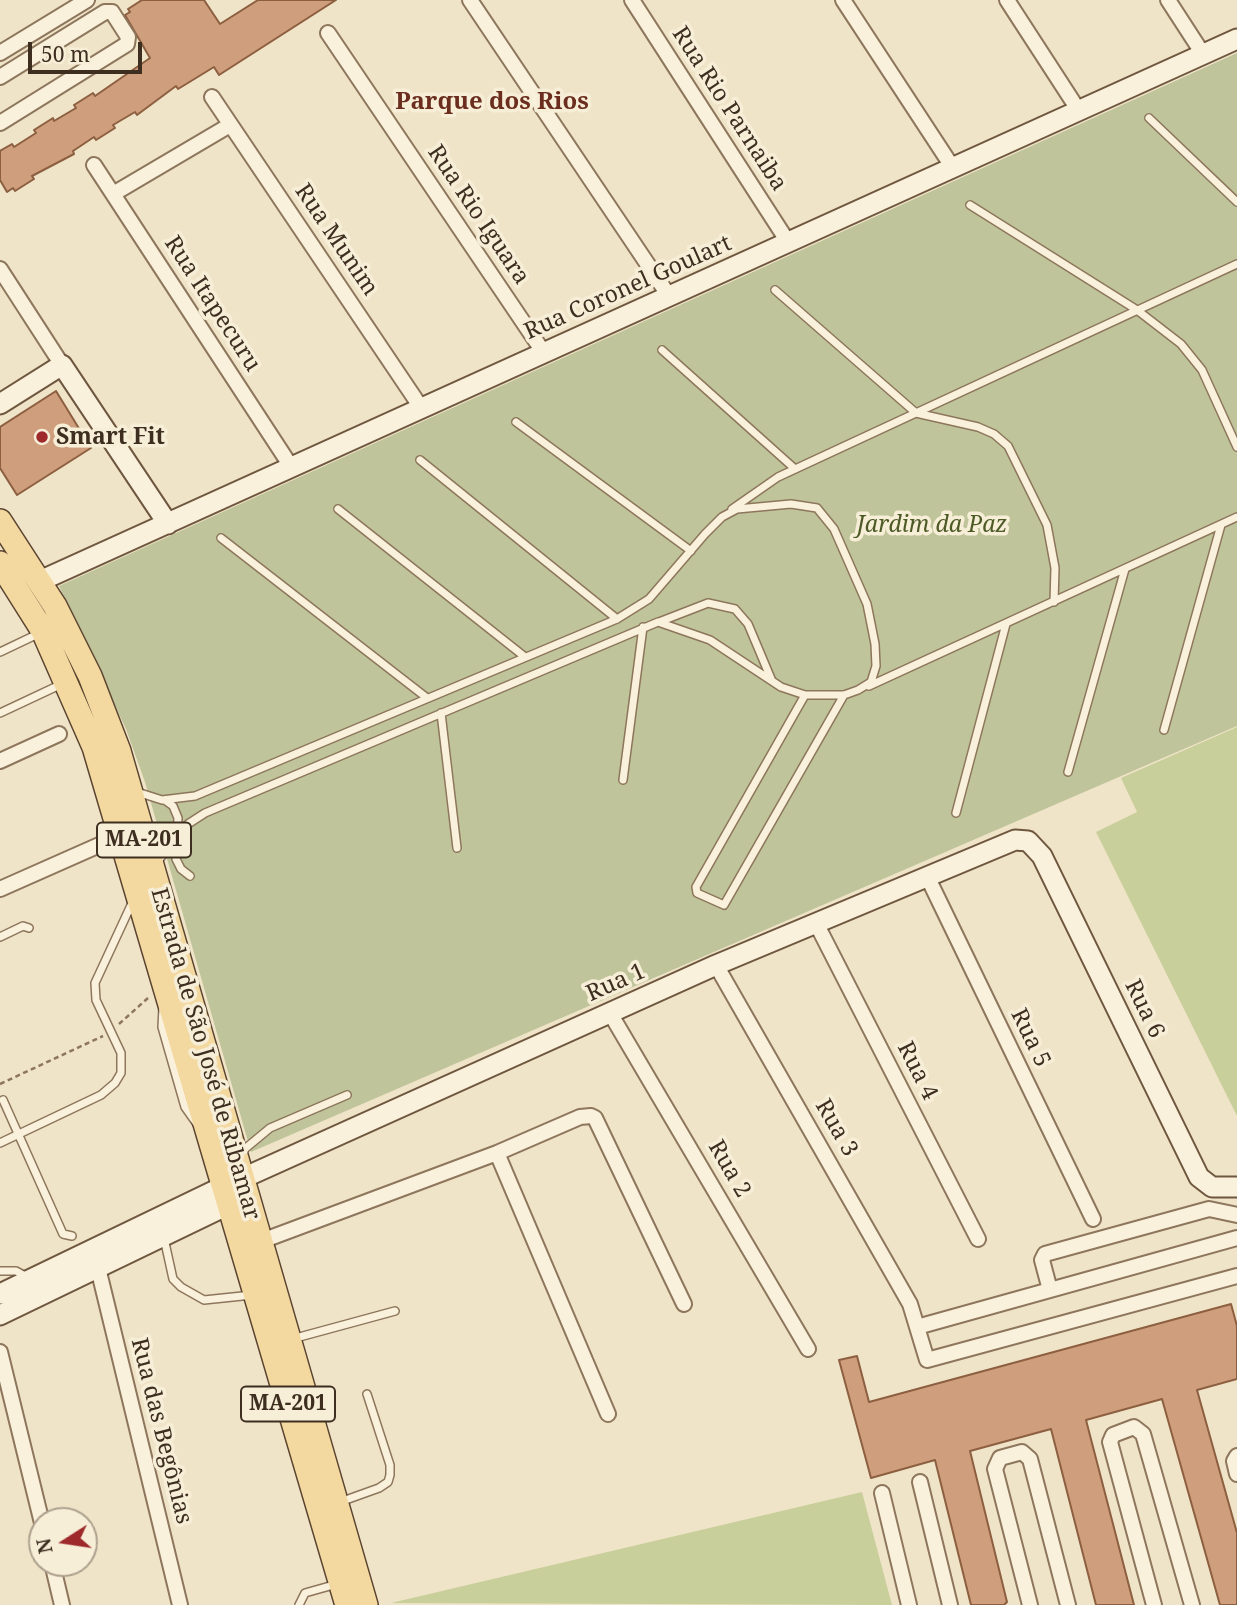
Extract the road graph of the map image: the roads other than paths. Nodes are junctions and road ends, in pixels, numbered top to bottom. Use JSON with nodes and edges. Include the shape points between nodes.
{"nodes":[{"id":1,"x":87,"y":0,"type":"edge"},
{"id":2,"x":470,"y":0,"type":"edge"},
{"id":3,"x":632,"y":0,"type":"edge"},
{"id":4,"x":843,"y":0,"type":"edge"},
{"id":5,"x":1007,"y":0,"type":"edge"},
{"id":6,"x":1168,"y":0,"type":"edge"},
{"id":7,"x":328,"y":33,"type":"dead end"},
{"id":8,"x":1237,"y":39,"type":"edge"},
{"id":9,"x":0,"y":53,"type":"edge"},
{"id":10,"x":1203,"y":54,"type":"junction"},
{"id":11,"x":0,"y":77,"type":"edge"},
{"id":12,"x":212,"y":97,"type":"dead end"},
{"id":13,"x":1079,"y":111,"type":"junction"},
{"id":14,"x":1149,"y":118,"type":"dead end"},
{"id":15,"x":0,"y":123,"type":"edge"},
{"id":16,"x":230,"y":125,"type":"junction"},
{"id":17,"x":94,"y":165,"type":"dead end"},
{"id":18,"x":953,"y":167,"type":"junction"},
{"id":19,"x":113,"y":194,"type":"junction"},
{"id":20,"x":1237,"y":202,"type":"edge"},
{"id":21,"x":970,"y":205,"type":"dead end"},
{"id":22,"x":788,"y":242,"type":"junction"},
{"id":23,"x":1237,"y":264,"type":"edge"},
{"id":24,"x":0,"y":269,"type":"edge"},
{"id":25,"x":775,"y":290,"type":"dead end"},
{"id":26,"x":669,"y":296,"type":"junction"},
{"id":27,"x":1137,"y":310,"type":"junction"},
{"id":28,"x":662,"y":350,"type":"dead end"},
{"id":29,"x":544,"y":353,"type":"junction"},
{"id":30,"x":62,"y":365,"type":"junction"},
{"id":31,"x":0,"y":404,"type":"edge"},
{"id":32,"x":422,"y":408,"type":"junction"},
{"id":33,"x":916,"y":413,"type":"junction"},
{"id":34,"x":516,"y":422,"type":"dead end"},
{"id":35,"x":1237,"y":447,"type":"edge"},
{"id":36,"x":420,"y":460,"type":"dead end"},
{"id":37,"x":292,"y":468,"type":"junction"},
{"id":38,"x":795,"y":469,"type":"junction"},
{"id":39,"x":338,"y":509,"type":"dead end"},
{"id":40,"x":722,"y":517,"type":"junction"},
{"id":41,"x":1237,"y":517,"type":"edge"},
{"id":42,"x":0,"y":521,"type":"edge"},
{"id":43,"x":168,"y":524,"type":"junction"},
{"id":44,"x":1221,"y":524,"type":"junction"},
{"id":45,"x":221,"y":538,"type":"dead end"},
{"id":46,"x":691,"y":551,"type":"junction"},
{"id":47,"x":0,"y":563,"type":"edge"},
{"id":48,"x":1125,"y":569,"type":"junction"},
{"id":49,"x":40,"y":581,"type":"junction"},
{"id":50,"x":1054,"y":601,"type":"junction"},
{"id":51,"x":617,"y":620,"type":"junction"},
{"id":52,"x":658,"y":622,"type":"junction"},
{"id":53,"x":1006,"y":624,"type":"junction"},
{"id":54,"x":643,"y":627,"type":"junction"},
{"id":55,"x":43,"y":631,"type":"junction"},
{"id":56,"x":0,"y":652,"type":"edge"},
{"id":57,"x":525,"y":657,"type":"junction"},
{"id":58,"x":68,"y":681,"type":"junction"},
{"id":59,"x":772,"y":681,"type":"junction"},
{"id":60,"x":858,"y":690,"type":"junction"},
{"id":61,"x":805,"y":695,"type":"junction"},
{"id":62,"x":844,"y":695,"type":"junction"},
{"id":63,"x":427,"y":698,"type":"junction"},
{"id":64,"x":0,"y":713,"type":"edge"},
{"id":65,"x":441,"y":713,"type":"junction"},
{"id":66,"x":1164,"y":730,"type":"dead end"},
{"id":67,"x":59,"y":734,"type":"dead end"},
{"id":68,"x":0,"y":761,"type":"edge"},
{"id":69,"x":1068,"y":772,"type":"dead end"},
{"id":70,"x":623,"y":780,"type":"dead end"},
{"id":71,"x":130,"y":790,"type":"junction"},
{"id":72,"x":162,"y":800,"type":"junction"},
{"id":73,"x":956,"y":813,"type":"dead end"},
{"id":74,"x":122,"y":835,"type":"junction"},
{"id":75,"x":177,"y":836,"type":"junction"},
{"id":76,"x":1015,"y":840,"type":"joint"},
{"id":77,"x":457,"y":848,"type":"dead end"},
{"id":78,"x":152,"y":868,"type":"junction"},
{"id":79,"x":190,"y":876,"type":"dead end"},
{"id":80,"x":927,"y":876,"type":"junction"},
{"id":81,"x":0,"y":889,"type":"edge"},
{"id":82,"x":139,"y":890,"type":"junction"},
{"id":83,"x":816,"y":923,"type":"junction"},
{"id":84,"x":29,"y":928,"type":"dead end"},
{"id":85,"x":0,"y":937,"type":"edge"},
{"id":86,"x":716,"y":965,"type":"junction"},
{"id":87,"x":611,"y":1013,"type":"junction"},
{"id":88,"x":347,"y":1096,"type":"dead end"},
{"id":89,"x":3,"y":1100,"type":"dead end"},
{"id":90,"x":18,"y":1135,"type":"junction"},
{"id":91,"x":0,"y":1143,"type":"edge"},
{"id":92,"x":497,"y":1153,"type":"junction"},
{"id":93,"x":232,"y":1181,"type":"junction"},
{"id":94,"x":1237,"y":1187,"type":"edge"},
{"id":95,"x":1237,"y":1215,"type":"edge"},
{"id":96,"x":1093,"y":1219,"type":"dead end"},
{"id":97,"x":72,"y":1236,"type":"dead end"},
{"id":98,"x":163,"y":1236,"type":"junction"},
{"id":99,"x":1237,"y":1238,"type":"edge"},
{"id":100,"x":978,"y":1239,"type":"dead end"},
{"id":101,"x":259,"y":1242,"type":"junction"},
{"id":102,"x":98,"y":1268,"type":"junction"},
{"id":103,"x":0,"y":1271,"type":"edge"},
{"id":104,"x":1237,"y":1276,"type":"edge"},
{"id":105,"x":35,"y":1288,"type":"junction"},
{"id":106,"x":1049,"y":1290,"type":"junction"},
{"id":107,"x":0,"y":1294,"type":"edge"},
{"id":108,"x":256,"y":1294,"type":"junction"},
{"id":109,"x":684,"y":1304,"type":"dead end"},
{"id":110,"x":395,"y":1311,"type":"dead end"},
{"id":111,"x":0,"y":1315,"type":"edge"},
{"id":112,"x":916,"y":1321,"type":"junction"},
{"id":113,"x":288,"y":1340,"type":"junction"},
{"id":114,"x":808,"y":1349,"type":"dead end"},
{"id":115,"x":0,"y":1352,"type":"edge"},
{"id":116,"x":367,"y":1394,"type":"dead end"},
{"id":117,"x":608,"y":1414,"type":"dead end"},
{"id":118,"x":1237,"y":1456,"type":"edge"},
{"id":119,"x":1237,"y":1474,"type":"edge"},
{"id":120,"x":919,"y":1482,"type":"dead end"},
{"id":121,"x":882,"y":1493,"type":"dead end"},
{"id":122,"x":336,"y":1503,"type":"junction"},
{"id":123,"x":38,"y":1507,"type":"edge"},
{"id":124,"x":55,"y":1577,"type":"edge"},
{"id":125,"x":344,"y":1594,"type":"edge"},
{"id":126,"x":62,"y":1605,"type":"edge"},
{"id":127,"x":180,"y":1605,"type":"edge"},
{"id":128,"x":299,"y":1605,"type":"edge"},
{"id":129,"x":366,"y":1605,"type":"edge"},
{"id":130,"x":909,"y":1605,"type":"edge"},
{"id":131,"x":950,"y":1605,"type":"edge"},
{"id":132,"x":1030,"y":1605,"type":"edge"},
{"id":133,"x":1068,"y":1605,"type":"edge"},
{"id":134,"x":1154,"y":1605,"type":"edge"},
{"id":135,"x":1192,"y":1605,"type":"edge"}],
"edges":[{"from":1,"to":9,"type":"street"},
{"from":2,"to":26,"type":"street"},
{"from":3,"to":22,"type":"street","name":"Rua Rio Parnaiba"},
{"from":4,"to":18,"type":"street"},
{"from":5,"to":13,"type":"street"},
{"from":6,"to":10,"type":"street"},
{"from":7,"to":29,"type":"street","name":"Rua Rio Iguara"},
{"from":8,"to":10,"type":"main road","name":"Rua Coronel Goulart"},
{"from":10,"to":13,"type":"main road","name":"Rua Coronel Goulart"},
{"from":11,"to":15,"type":"street","via":[[105,12],[112,12],[128,37],[127,44]]},
{"from":12,"to":16,"type":"street","name":"Rua Munim"},
{"from":13,"to":18,"type":"main road","name":"Rua Coronel Goulart"},
{"from":14,"to":20,"type":"lane"},
{"from":16,"to":19,"type":"street"},
{"from":16,"to":32,"type":"street","name":"Rua Munim"},
{"from":17,"to":19,"type":"street","name":"Rua Itapecuru"},
{"from":18,"to":22,"type":"main road","name":"Rua Coronel Goulart"},
{"from":19,"to":37,"type":"street","name":"Rua Itapecuru"},
{"from":21,"to":27,"type":"lane"},
{"from":22,"to":26,"type":"main road","name":"Rua Coronel Goulart"},
{"from":23,"to":27,"type":"lane"},
{"from":24,"to":30,"type":"street"},
{"from":25,"to":33,"type":"lane"},
{"from":26,"to":29,"type":"main road","name":"Rua Coronel Goulart"},
{"from":27,"to":33,"type":"lane"},
{"from":27,"to":35,"type":"lane","via":[[1191,356]]},
{"from":28,"to":38,"type":"lane"},
{"from":29,"to":32,"type":"main road","name":"Rua Coronel Goulart"},
{"from":30,"to":31,"type":"main road"},
{"from":30,"to":43,"type":"main road"},
{"from":32,"to":37,"type":"main road","name":"Rua Coronel Goulart"},
{"from":33,"to":38,"type":"lane"},
{"from":33,"to":50,"type":"lane","via":[[978,427],[1008,446],[1046,524],[1055,568]]},
{"from":34,"to":46,"type":"lane"},
{"from":36,"to":51,"type":"lane"},
{"from":37,"to":43,"type":"main road","name":"Rua Coronel Goulart"},
{"from":38,"to":40,"type":"lane","via":[[760,487]]},
{"from":39,"to":57,"type":"lane"},
{"from":40,"to":46,"type":"lane"},
{"from":40,"to":60,"type":"lane","via":[[749,507],[791,504],[817,508],[827,519],[867,604],[874,635],[874,677]]},
{"from":41,"to":44,"type":"lane"},
{"from":42,"to":49,"type":"main road","name":"Estrada de São José de Ribamar","number":"MA-201"},
{"from":43,"to":49,"type":"main road","name":"Rua Coronel Goulart"},
{"from":44,"to":48,"type":"lane"},
{"from":44,"to":66,"type":"lane"},
{"from":45,"to":63,"type":"lane"},
{"from":46,"to":51,"type":"lane","via":[[649,599]]},
{"from":47,"to":55,"type":"main road","name":"Estrada de São José de Ribamar","number":"MA-201"},
{"from":48,"to":50,"type":"lane"},
{"from":48,"to":69,"type":"lane"},
{"from":49,"to":71,"type":"main road","name":"Estrada de São José de Ribamar","number":"MA-201","via":[[90,676]]},
{"from":50,"to":53,"type":"lane"},
{"from":51,"to":57,"type":"lane"},
{"from":52,"to":54,"type":"lane"},
{"from":52,"to":59,"type":"lane","via":[[710,640]]},
{"from":52,"to":59,"type":"lane","via":[[708,603],[735,608],[748,624]]},
{"from":53,"to":60,"type":"lane"},
{"from":53,"to":73,"type":"lane"},
{"from":54,"to":65,"type":"lane"},
{"from":54,"to":70,"type":"lane"},
{"from":55,"to":56,"type":"lane"},
{"from":55,"to":58,"type":"main road","name":"Estrada de São José de Ribamar","number":"MA-201"},
{"from":57,"to":63,"type":"lane"},
{"from":58,"to":64,"type":"lane"},
{"from":58,"to":74,"type":"main road","name":"Estrada de São José de Ribamar","number":"MA-201"},
{"from":59,"to":61,"type":"lane"},
{"from":60,"to":62,"type":"lane"},
{"from":61,"to":62,"type":"lane"},
{"from":61,"to":62,"type":"lane","via":[[695,887],[697,893],[724,905]]},
{"from":63,"to":72,"type":"lane","via":[[195,796]]},
{"from":65,"to":75,"type":"lane","via":[[205,813]]},
{"from":65,"to":77,"type":"lane"},
{"from":67,"to":68,"type":"street"},
{"from":71,"to":72,"type":"lane"},
{"from":71,"to":78,"type":"main road","name":"Estrada de São José de Ribamar","number":"MA-201"},
{"from":72,"to":75,"type":"lane","via":[[176,810]]},
{"from":74,"to":81,"type":"street"},
{"from":74,"to":82,"type":"main road","name":"Estrada de São José de Ribamar","number":"MA-201"},
{"from":75,"to":78,"type":"lane"},
{"from":75,"to":79,"type":"lane","via":[[178,866]]},
{"from":76,"to":80,"type":"main road","name":"Rua 1"},
{"from":76,"to":94,"type":"main road","name":"Rua 6","via":[[1028,841],[1042,856],[1199,1177],[1212,1187]]},
{"from":78,"to":93,"type":"main road","name":"Estrada de São José de Ribamar","number":"MA-201"},
{"from":80,"to":83,"type":"main road","name":"Rua 1"},
{"from":80,"to":96,"type":"street","name":"Rua 5"},
{"from":82,"to":90,"type":"lane","via":[[95,983],[96,1000],[122,1062],[115,1083],[102,1095]]},
{"from":82,"to":93,"type":"main road","name":"Estrada de São José de Ribamar","number":"MA-201","via":[[211,1138]]},
{"from":83,"to":86,"type":"main road","name":"Rua 1"},
{"from":83,"to":100,"type":"street","name":"Rua 4"},
{"from":84,"to":85,"type":"lane","via":[[23,926]]},
{"from":86,"to":87,"type":"main road","name":"Rua 1"},
{"from":86,"to":112,"type":"street","name":"Rua 3"},
{"from":87,"to":93,"type":"main road","name":"Rua 1"},
{"from":87,"to":114,"type":"street","name":"Rua 2"},
{"from":88,"to":93,"type":"lane","via":[[270,1128]]},
{"from":89,"to":90,"type":"lane"},
{"from":90,"to":91,"type":"lane"},
{"from":90,"to":97,"type":"lane","via":[[63,1234]]},
{"from":92,"to":101,"type":"street"},
{"from":92,"to":109,"type":"street","via":[[580,1117],[595,1118]]},
{"from":92,"to":117,"type":"street"},
{"from":93,"to":98,"type":"main road"},
{"from":93,"to":101,"type":"main road","name":"Estrada de São José de Ribamar","number":"MA-201"},
{"from":93,"to":105,"type":"main road"},
{"from":93,"to":108,"type":"main road","name":"Estrada de São José de Ribamar","number":"MA-201"},
{"from":95,"to":106,"type":"street","via":[[1209,1209],[1045,1254],[1042,1260]]},
{"from":98,"to":102,"type":"main road"},
{"from":98,"to":108,"type":"lane","via":[[173,1279],[181,1287],[204,1300]]},
{"from":99,"to":106,"type":"street"},
{"from":101,"to":113,"type":"main road","name":"Estrada de São José de Ribamar","number":"MA-201"},
{"from":102,"to":105,"type":"main road"},
{"from":102,"to":127,"type":"street","name":"Rua das Begônias"},
{"from":103,"to":105,"type":"lane","via":[[16,1271]]},
{"from":104,"to":112,"type":"street","name":"Rua 3","via":[[931,1361],[925,1356]]},
{"from":105,"to":107,"type":"main road"},
{"from":105,"to":111,"type":"main road"},
{"from":106,"to":112,"type":"street"},
{"from":108,"to":125,"type":"main road","name":"Estrada de São José de Ribamar","number":"MA-201"},
{"from":110,"to":113,"type":"lane"},
{"from":113,"to":122,"type":"main road","name":"Estrada de São José de Ribamar","number":"MA-201"},
{"from":115,"to":123,"type":"street"},
{"from":116,"to":122,"type":"lane","via":[[390,1475],[379,1488]]},
{"from":118,"to":119,"type":"street"},
{"from":120,"to":131,"type":"street"},
{"from":121,"to":130,"type":"street"},
{"from":122,"to":129,"type":"main road","name":"Estrada de São José de Ribamar","number":"MA-201"},
{"from":124,"to":126,"type":"street"},
{"from":125,"to":128,"type":"lane","via":[[305,1593]]},
{"from":132,"to":133,"type":"street","via":[[995,1469],[1000,1458],[1022,1452],[1030,1459]]},
{"from":134,"to":135,"type":"street","via":[[1110,1442],[1113,1435],[1134,1427],[1143,1434]]}]}
